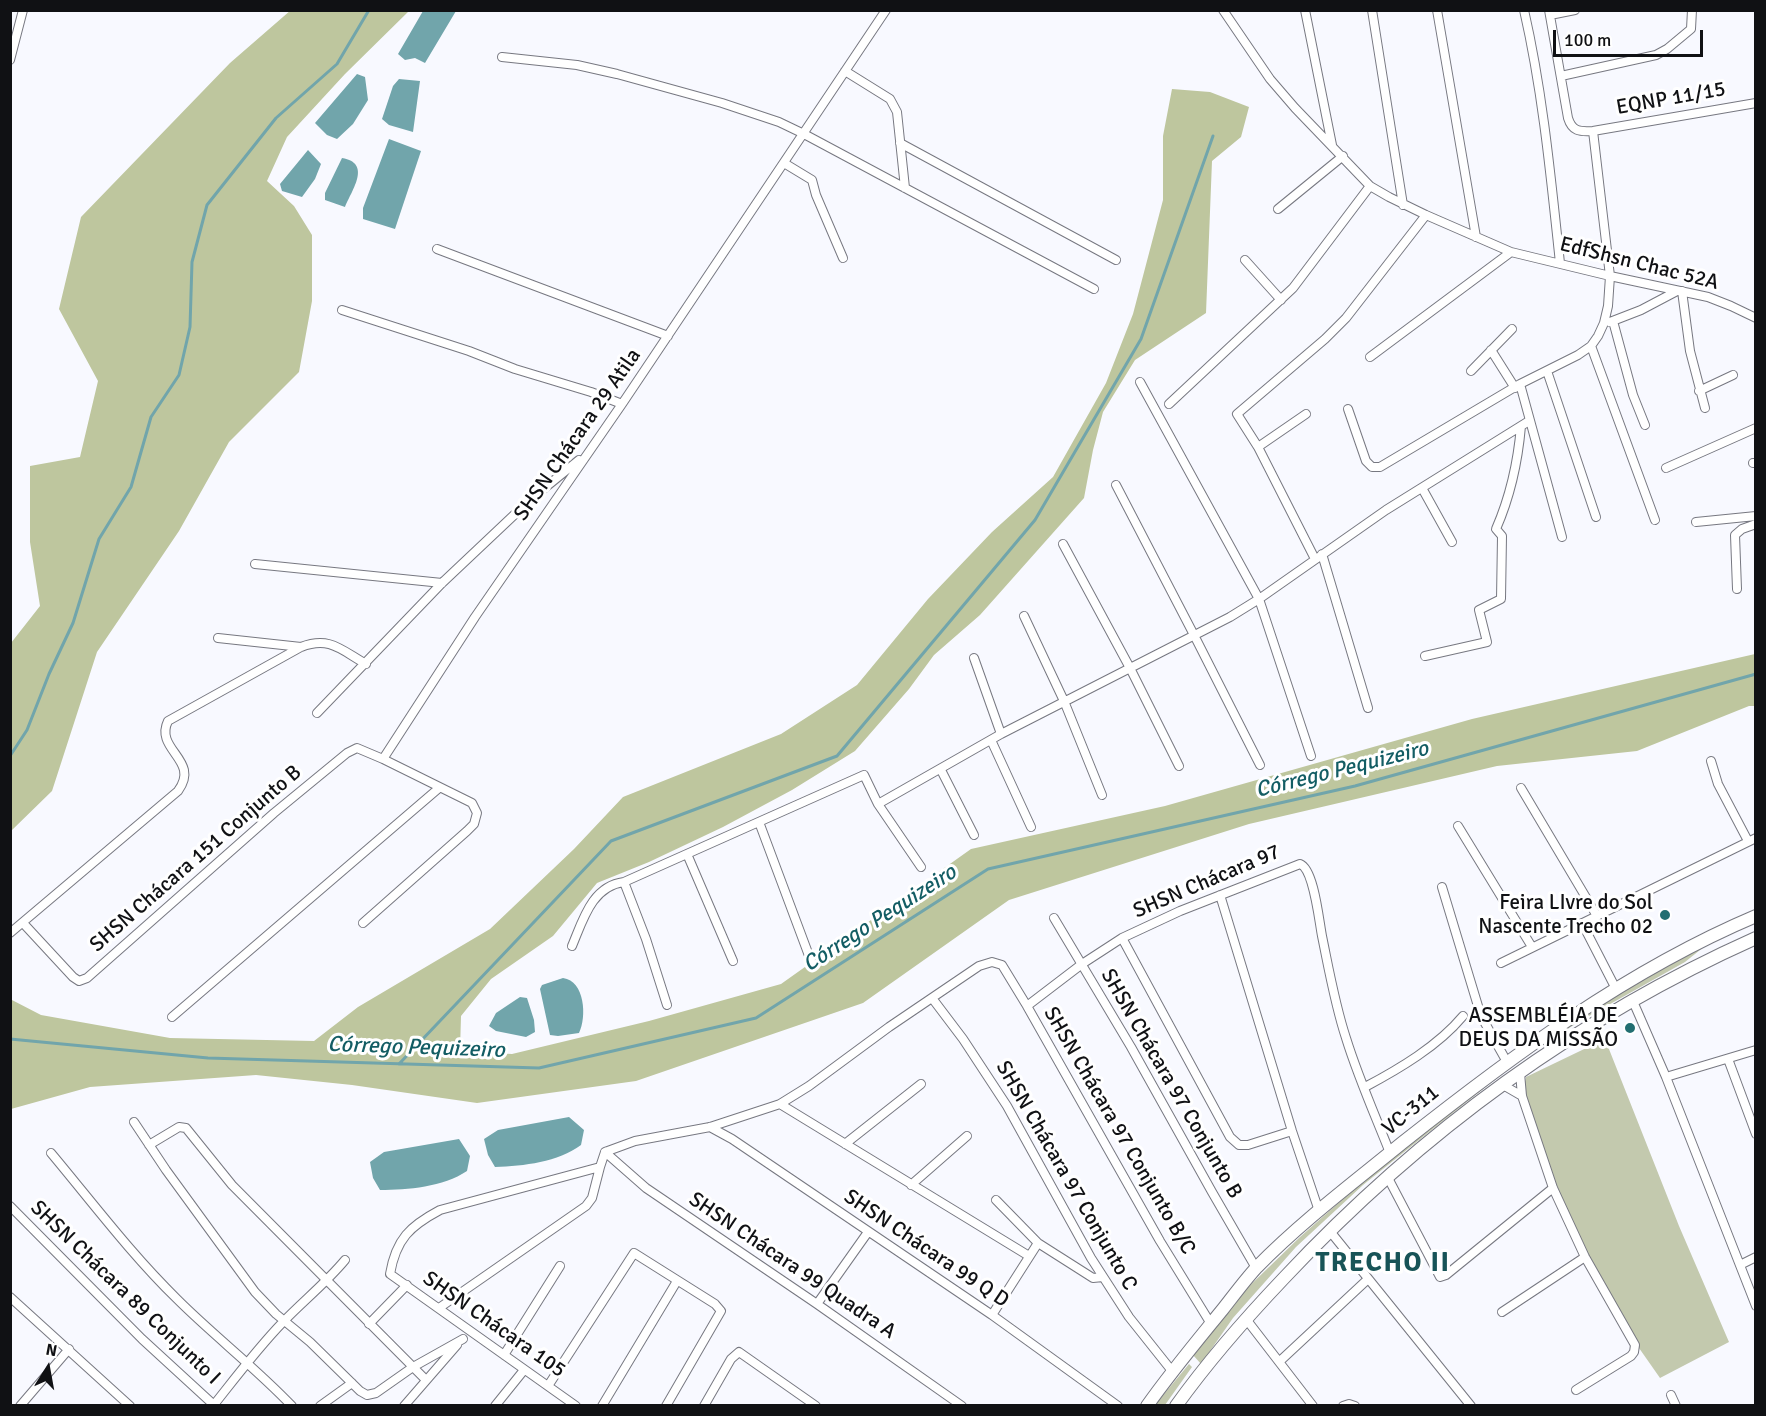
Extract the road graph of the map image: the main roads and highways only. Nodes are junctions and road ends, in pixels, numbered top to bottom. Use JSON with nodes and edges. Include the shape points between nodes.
{"nodes":[{"id":1,"x":1750,"y":918,"type":"edge"},
{"id":2,"x":1753,"y":939,"type":"edge"},
{"id":3,"x":1181,"y":1360,"type":"junction"},
{"id":4,"x":1195,"y":1379,"type":"junction"},
{"id":5,"x":1147,"y":1406,"type":"edge"},
{"id":6,"x":1176,"y":1406,"type":"edge"}],
"edges":[{"from":1,"to":2,"type":"main road"},
{"from":1,"to":3,"type":"main road","name":"VC-311","via":[[1698,942],[1616,989],[1507,1062],[1319,1211],[1256,1268]]},
{"from":2,"to":4,"type":"main road","via":[[1691,967],[1574,1034],[1387,1176],[1329,1230]]},
{"from":3,"to":4,"type":"main road","via":[[1196,1364]]},
{"from":3,"to":5,"type":"main road","name":"VC-311"},
{"from":4,"to":6,"type":"main road"}]}
